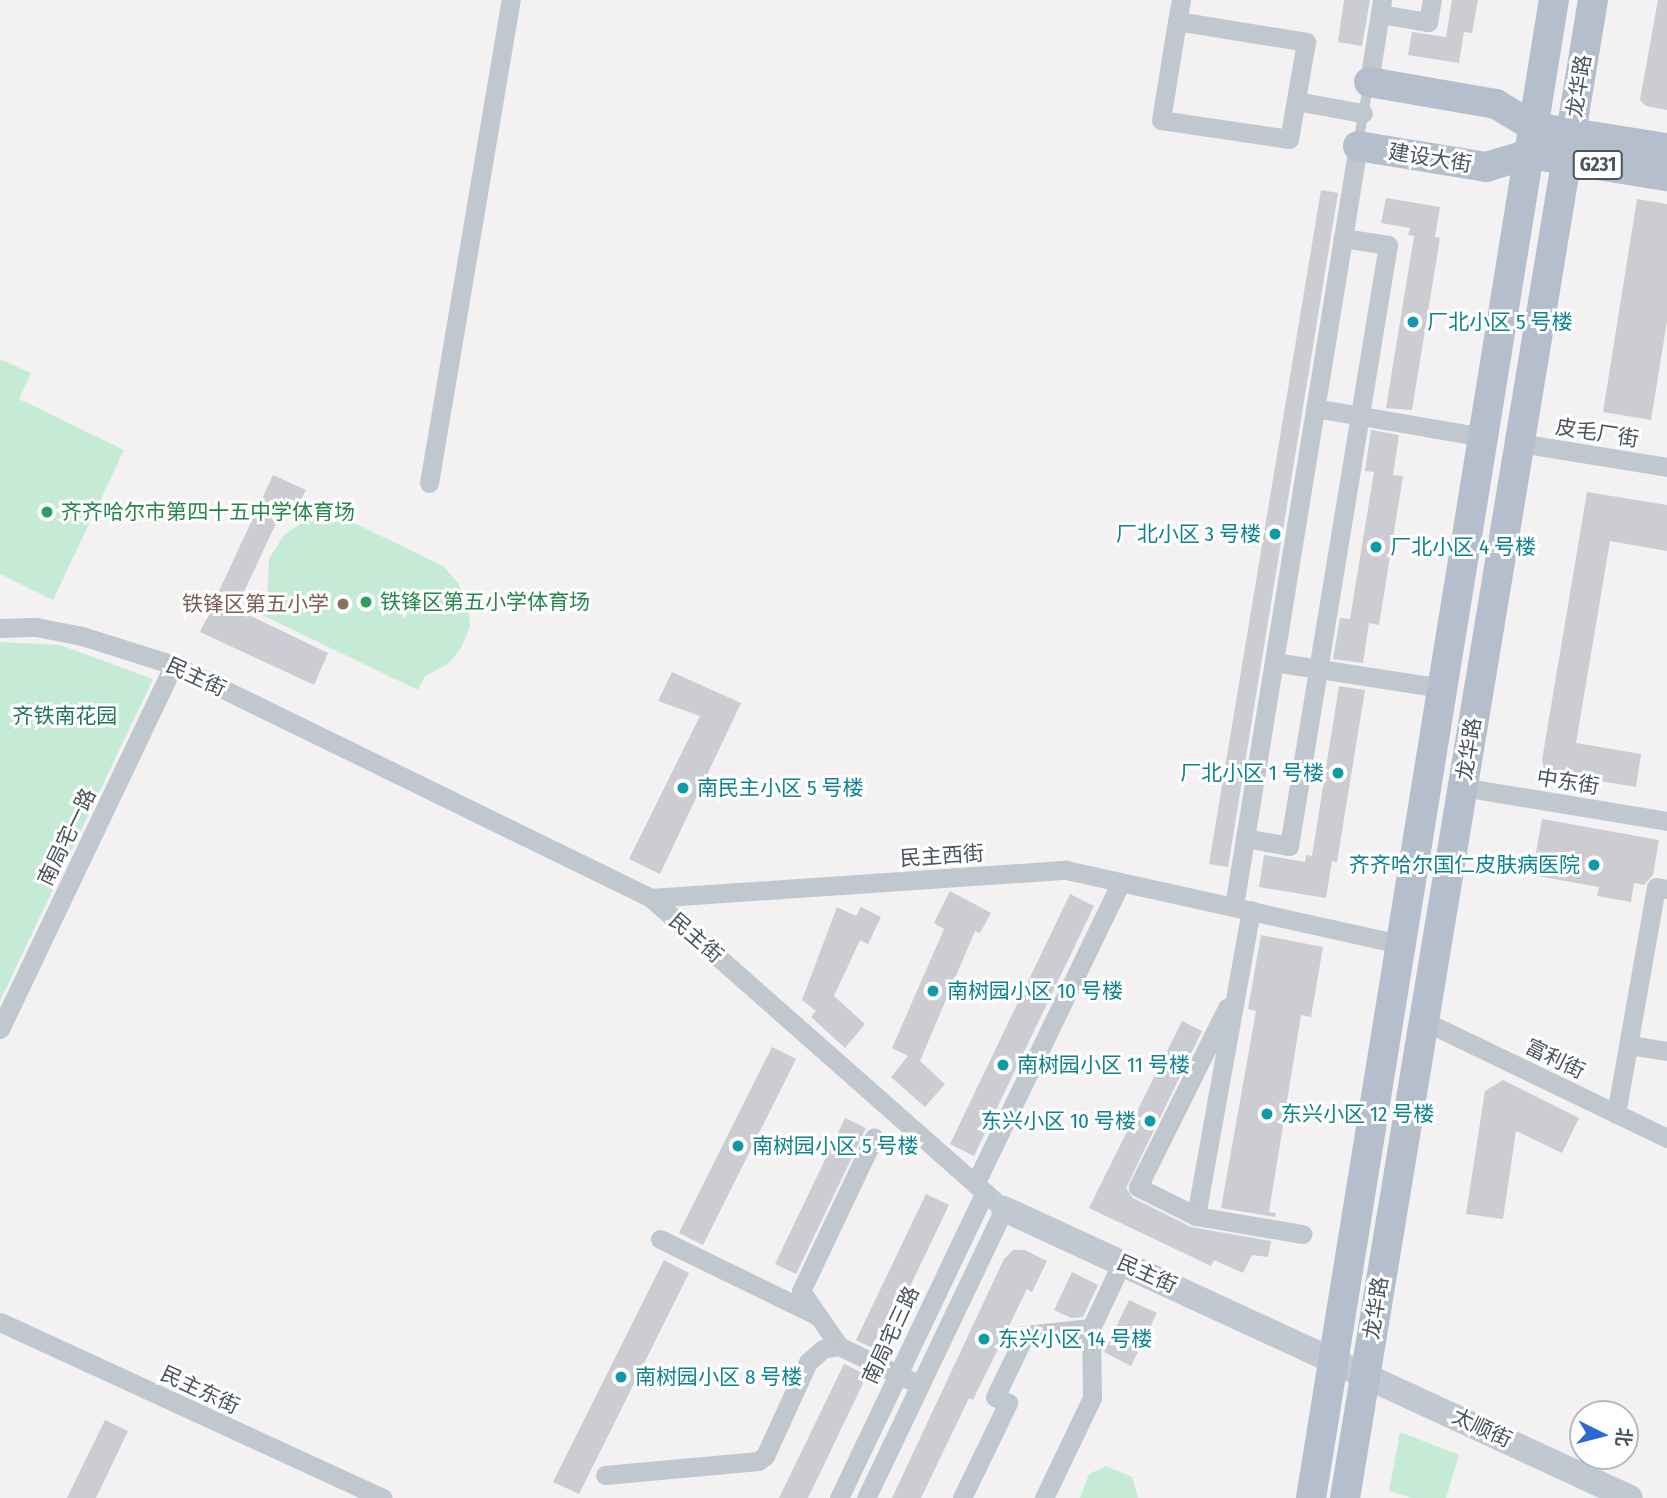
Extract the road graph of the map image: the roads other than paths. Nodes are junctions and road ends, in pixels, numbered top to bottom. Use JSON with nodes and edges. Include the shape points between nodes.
{"nodes":[{"id":1,"x":511,"y":0,"type":"edge"},
{"id":2,"x":1181,"y":0,"type":"edge"},
{"id":3,"x":1432,"y":0,"type":"edge"},
{"id":4,"x":1555,"y":0,"type":"edge"},
{"id":5,"x":1593,"y":0,"type":"edge"},
{"id":6,"x":1381,"y":7,"type":"edge"},
{"id":7,"x":1177,"y":21,"type":"junction"},
{"id":8,"x":1369,"y":82,"type":"junction"},
{"id":9,"x":1296,"y":101,"type":"junction"},
{"id":10,"x":1363,"y":113,"type":"junction"},
{"id":11,"x":1531,"y":140,"type":"junction"},
{"id":12,"x":1358,"y":146,"type":"junction"},
{"id":13,"x":1568,"y":146,"type":"junction"},
{"id":14,"x":1667,"y":148,"type":"edge"},
{"id":15,"x":1667,"y":176,"type":"edge"},
{"id":16,"x":1343,"y":238,"type":"junction"},
{"id":17,"x":1315,"y":408,"type":"junction"},
{"id":18,"x":1360,"y":416,"type":"junction"},
{"id":19,"x":1483,"y":437,"type":"junction"},
{"id":20,"x":1519,"y":443,"type":"junction"},
{"id":21,"x":1667,"y":467,"type":"edge"},
{"id":22,"x":429,"y":483,"type":"dead end"},
{"id":23,"x":0,"y":628,"type":"edge"},
{"id":24,"x":1274,"y":662,"type":"junction"},
{"id":25,"x":174,"y":666,"type":"junction"},
{"id":26,"x":1319,"y":669,"type":"junction"},
{"id":27,"x":1442,"y":688,"type":"junction"},
{"id":28,"x":1462,"y":787,"type":"junction"},
{"id":29,"x":1667,"y":821,"type":"edge"},
{"id":30,"x":1245,"y":838,"type":"junction"},
{"id":31,"x":1121,"y":882,"type":"junction"},
{"id":32,"x":1667,"y":889,"type":"edge"},
{"id":33,"x":651,"y":898,"type":"junction"},
{"id":34,"x":1242,"y":908,"type":"junction"},
{"id":35,"x":1400,"y":944,"type":"junction"},
{"id":36,"x":1237,"y":989,"type":"junction"},
{"id":37,"x":1424,"y":1021,"type":"junction"},
{"id":38,"x":0,"y":1029,"type":"edge"},
{"id":39,"x":1629,"y":1045,"type":"junction"},
{"id":40,"x":1667,"y":1051,"type":"edge"},
{"id":41,"x":1616,"y":1114,"type":"junction"},
{"id":42,"x":874,"y":1137,"type":"dead end"},
{"id":43,"x":1667,"y":1138,"type":"edge"},
{"id":44,"x":988,"y":1195,"type":"junction"},
{"id":45,"x":1196,"y":1216,"type":"junction"},
{"id":46,"x":1302,"y":1234,"type":"dead end"},
{"id":47,"x":660,"y":1239,"type":"dead end"},
{"id":48,"x":1122,"y":1262,"type":"junction"},
{"id":49,"x":819,"y":1316,"type":"junction"},
{"id":50,"x":0,"y":1322,"type":"edge"},
{"id":51,"x":1091,"y":1328,"type":"junction"},
{"id":52,"x":839,"y":1346,"type":"junction"},
{"id":53,"x":1333,"y":1358,"type":"junction"},
{"id":54,"x":1365,"y":1373,"type":"junction"},
{"id":55,"x":898,"y":1374,"type":"junction"},
{"id":56,"x":920,"y":1385,"type":"junction"},
{"id":57,"x":606,"y":1475,"type":"dead end"},
{"id":58,"x":382,"y":1498,"type":"edge"},
{"id":59,"x":839,"y":1498,"type":"edge"},
{"id":60,"x":866,"y":1498,"type":"edge"},
{"id":61,"x":962,"y":1498,"type":"edge"},
{"id":62,"x":1044,"y":1498,"type":"edge"},
{"id":63,"x":1311,"y":1498,"type":"edge"},
{"id":64,"x":1345,"y":1498,"type":"edge"},
{"id":65,"x":1630,"y":1498,"type":"edge"}],
"edges":[{"from":1,"to":22,"type":"street"},
{"from":2,"to":7,"type":"street"},
{"from":3,"to":6,"type":"street","via":[[1428,22]]},
{"from":4,"to":11,"type":"main road","name":"龙华路"},
{"from":5,"to":13,"type":"main road","name":"龙华路"},
{"from":6,"to":8,"type":"street"},
{"from":7,"to":9,"type":"street","via":[[1306,42]]},
{"from":7,"to":9,"type":"street","via":[[1161,120],[1289,139]]},
{"from":8,"to":10,"type":"lane"},
{"from":8,"to":11,"type":"main road","name":"建设大街","via":[[1496,104]]},
{"from":9,"to":10,"type":"street"},
{"from":10,"to":12,"type":"lane"},
{"from":11,"to":12,"type":"main road","name":"建设大街","via":[[1486,167]]},
{"from":11,"to":13,"type":"main road","name":"建设大街","number":"G231"},
{"from":11,"to":19,"type":"main road","name":"龙华路"},
{"from":12,"to":16,"type":"street"},
{"from":13,"to":14,"type":"main road","name":"建设大街","number":"G231"},
{"from":13,"to":15,"type":"main road","name":"建设大街","number":"G231"},
{"from":13,"to":20,"type":"main road","name":"龙华路"},
{"from":16,"to":17,"type":"street"},
{"from":16,"to":18,"type":"street","via":[[1388,245]]},
{"from":17,"to":18,"type":"street"},
{"from":17,"to":24,"type":"street"},
{"from":18,"to":19,"type":"street"},
{"from":18,"to":26,"type":"street"},
{"from":19,"to":27,"type":"main road","name":"龙华路"},
{"from":20,"to":21,"type":"street","name":"皮毛厂街"},
{"from":20,"to":28,"type":"main road","name":"龙华路"},
{"from":23,"to":25,"type":"street","name":"民主街","via":[[36,627],[82,636]]},
{"from":24,"to":26,"type":"street"},
{"from":24,"to":30,"type":"street"},
{"from":25,"to":33,"type":"street","name":"民主街"},
{"from":25,"to":38,"type":"street","name":"南局宅一路"},
{"from":26,"to":27,"type":"street"},
{"from":26,"to":30,"type":"street","via":[[1289,846]]},
{"from":27,"to":35,"type":"main road","name":"龙华路"},
{"from":28,"to":29,"type":"street","name":"中东街"},
{"from":28,"to":37,"type":"main road","name":"龙华路"},
{"from":30,"to":34,"type":"street"},
{"from":31,"to":33,"type":"street","name":"民主西街","via":[[1066,870]]},
{"from":31,"to":34,"type":"street","name":"民主西街"},
{"from":31,"to":44,"type":"street"},
{"from":32,"to":39,"type":"street","via":[[1656,887]]},
{"from":33,"to":44,"type":"street","name":"民主街"},
{"from":34,"to":35,"type":"street","name":"民主西街"},
{"from":34,"to":36,"type":"street"},
{"from":35,"to":53,"type":"main road","name":"龙华路"},
{"from":36,"to":45,"type":"street"},
{"from":36,"to":45,"type":"street","via":[[1138,1187]]},
{"from":37,"to":41,"type":"street","name":"富利街"},
{"from":37,"to":54,"type":"main road","name":"龙华路"},
{"from":39,"to":40,"type":"street"},
{"from":39,"to":41,"type":"street"},
{"from":41,"to":43,"type":"street","name":"富利街"},
{"from":42,"to":49,"type":"street","via":[[802,1291]]},
{"from":44,"to":48,"type":"main road","name":"民主街"},
{"from":44,"to":55,"type":"street","name":"南局宅三路"},
{"from":44,"to":56,"type":"street"},
{"from":45,"to":46,"type":"street"},
{"from":47,"to":49,"type":"street"},
{"from":48,"to":51,"type":"street"},
{"from":48,"to":53,"type":"main road","name":"民主街"},
{"from":49,"to":52,"type":"street"},
{"from":50,"to":58,"type":"street","name":"民主东街"},
{"from":51,"to":61,"type":"street","via":[[1025,1335],[995,1397],[1007,1403]]},
{"from":51,"to":62,"type":"street","via":[[1092,1398]]},
{"from":52,"to":55,"type":"street"},
{"from":52,"to":57,"type":"street","via":[[823,1349],[808,1362],[765,1456],[758,1461]]},
{"from":53,"to":54,"type":"main road","name":"太顺街"},
{"from":53,"to":63,"type":"main road","name":"龙华路"},
{"from":54,"to":64,"type":"main road","name":"龙华路"},
{"from":54,"to":65,"type":"main road","name":"太顺街"},
{"from":55,"to":56,"type":"street"},
{"from":55,"to":59,"type":"street","name":"南局宅三路"},
{"from":56,"to":60,"type":"street"}]}
